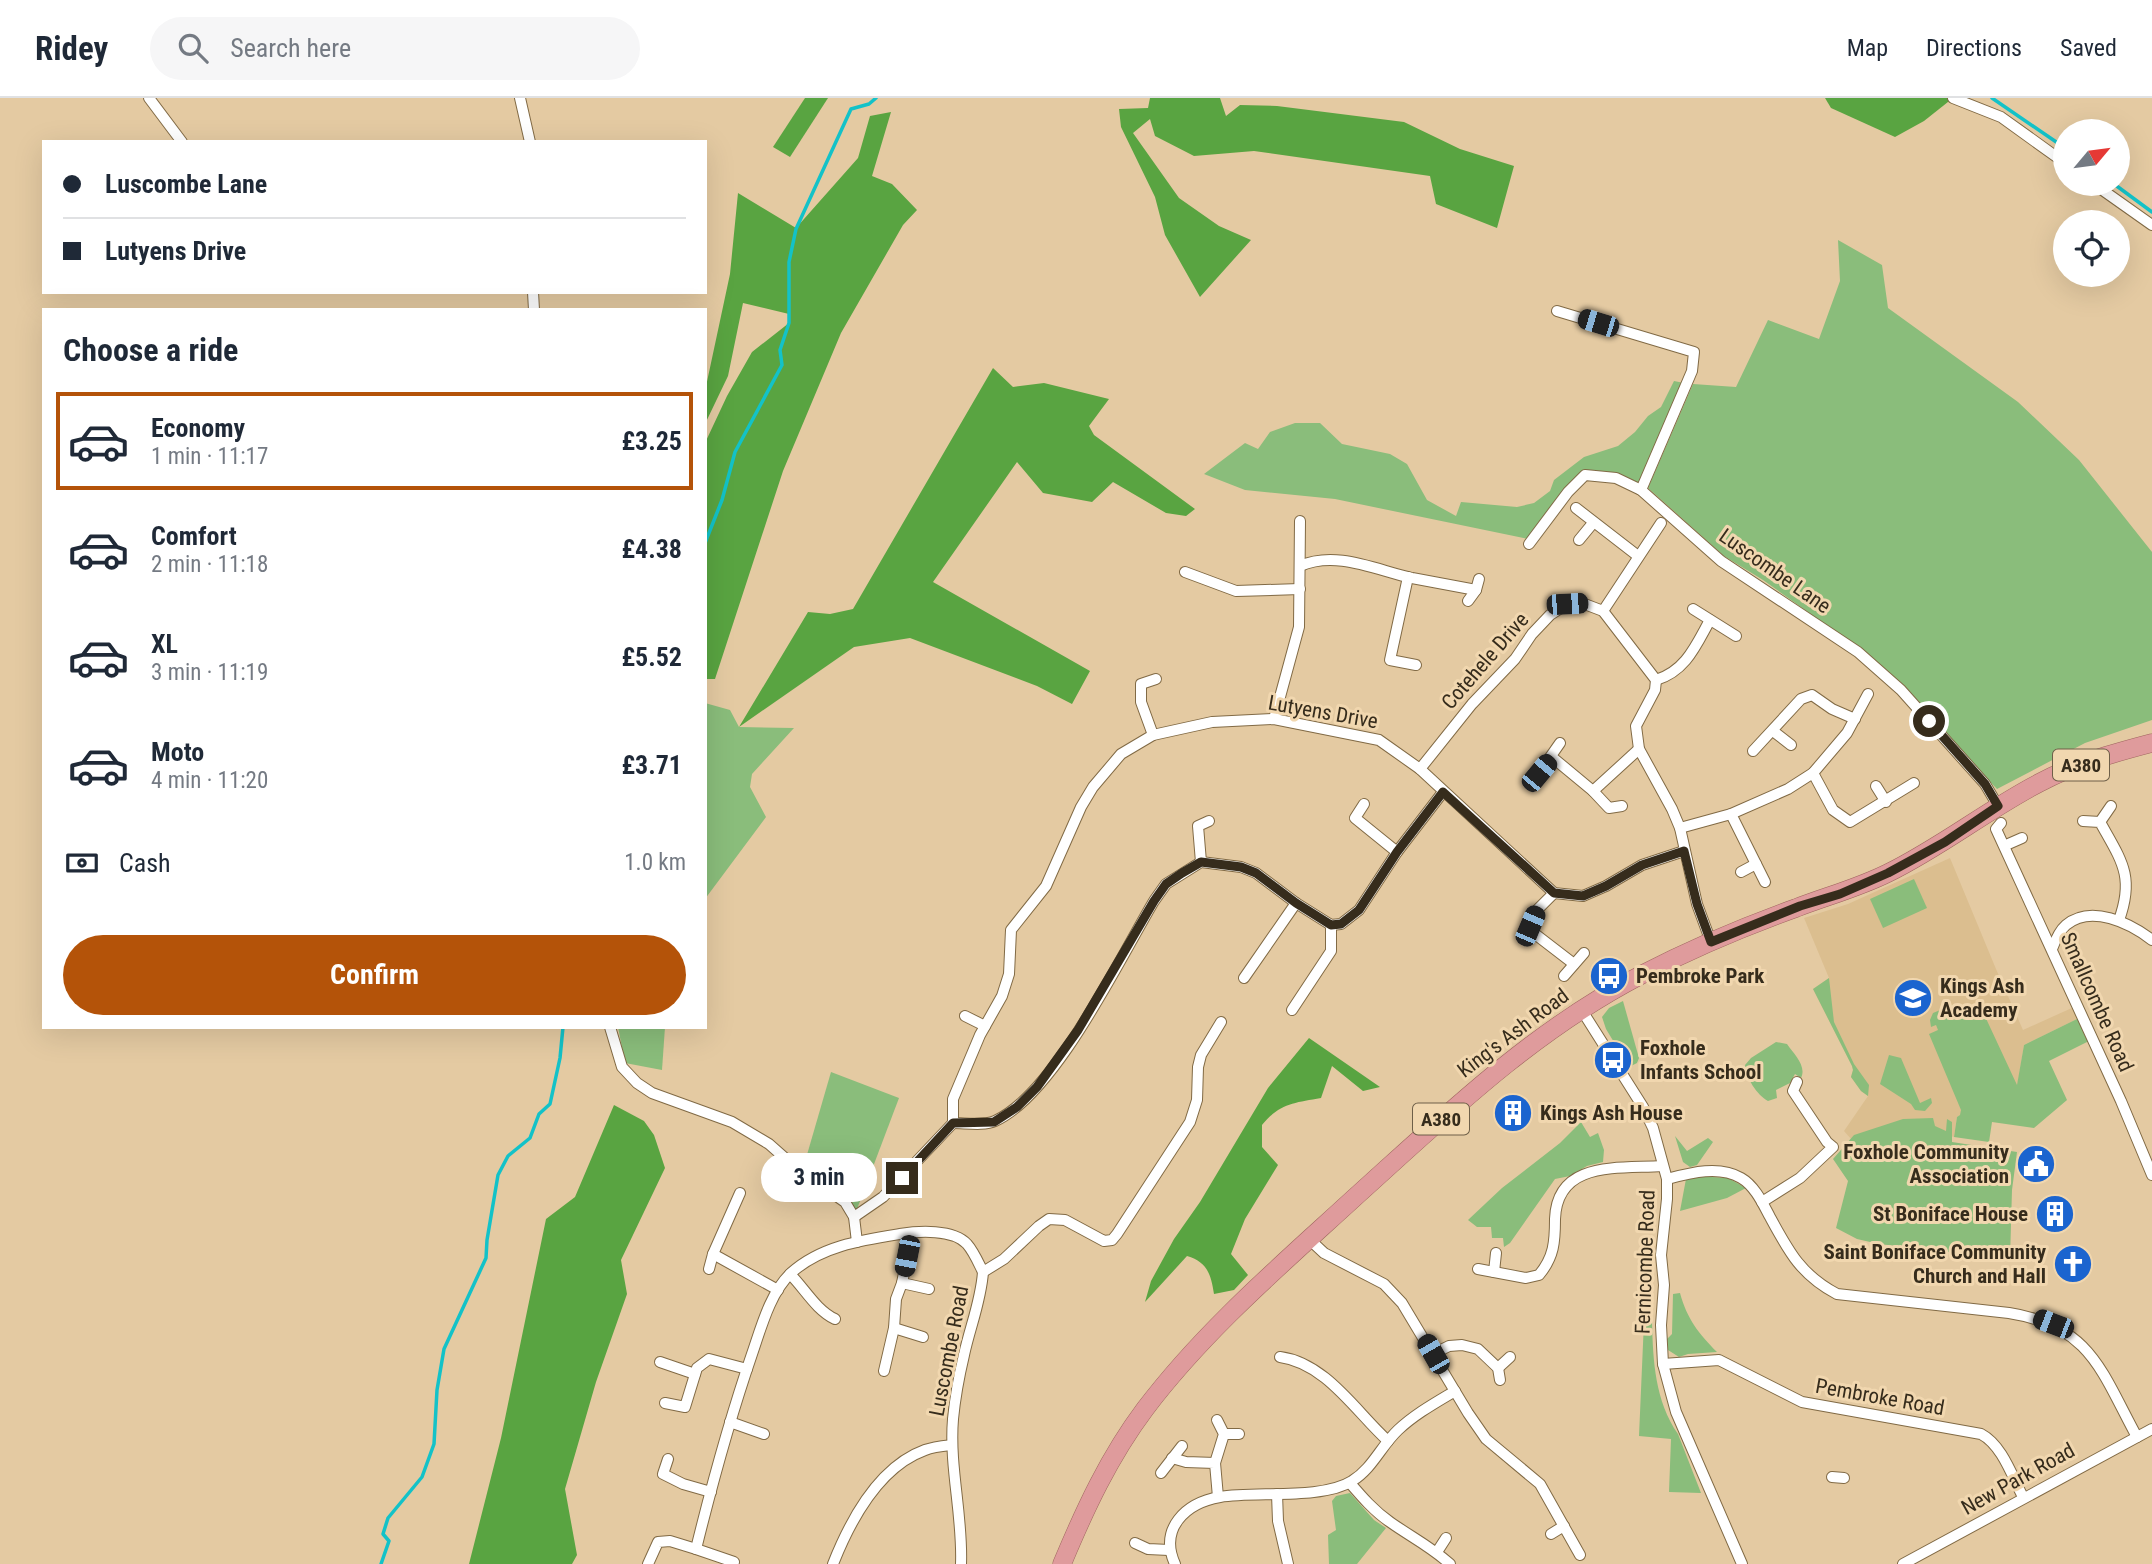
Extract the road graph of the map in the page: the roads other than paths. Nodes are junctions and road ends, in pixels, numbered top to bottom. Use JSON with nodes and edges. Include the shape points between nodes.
{"nodes":[{"id":1,"x":149,"y":98,"type":"edge"},
{"id":2,"x":520,"y":98,"type":"edge"},
{"id":3,"x":1953,"y":98,"type":"edge"},
{"id":4,"x":180,"y":140,"type":"edge"},
{"id":5,"x":530,"y":140,"type":"edge"},
{"id":6,"x":2053,"y":154,"type":"edge"},
{"id":7,"x":2111,"y":196,"type":"edge"},
{"id":8,"x":2152,"y":225,"type":"edge"},
{"id":9,"x":1557,"y":311,"type":"dead end"},
{"id":10,"x":1641,"y":490,"type":"junction"},
{"id":11,"x":1576,"y":508,"type":"dead end"},
{"id":12,"x":1300,"y":521,"type":"dead end"},
{"id":13,"x":1593,"y":523,"type":"junction"},
{"id":14,"x":1661,"y":523,"type":"dead end"},
{"id":15,"x":1579,"y":540,"type":"dead end"},
{"id":16,"x":1529,"y":544,"type":"dead end"},
{"id":17,"x":1639,"y":556,"type":"junction"},
{"id":18,"x":1300,"y":566,"type":"junction"},
{"id":19,"x":1185,"y":572,"type":"dead end"},
{"id":20,"x":1408,"y":577,"type":"junction"},
{"id":21,"x":1300,"y":589,"type":"junction"},
{"id":22,"x":1468,"y":601,"type":"dead end"},
{"id":23,"x":1693,"y":609,"type":"dead end"},
{"id":24,"x":1603,"y":611,"type":"junction"},
{"id":25,"x":1710,"y":620,"type":"junction"},
{"id":26,"x":1736,"y":636,"type":"dead end"},
{"id":27,"x":1416,"y":665,"type":"dead end"},
{"id":28,"x":1132,"y":675,"type":"dead end"},
{"id":29,"x":1156,"y":680,"type":"dead end"},
{"id":30,"x":1656,"y":680,"type":"junction"},
{"id":31,"x":1141,"y":684,"type":"junction"},
{"id":32,"x":1868,"y":694,"type":"dead end"},
{"id":33,"x":1274,"y":719,"type":"junction"},
{"id":34,"x":1855,"y":719,"type":"junction"},
{"id":35,"x":1773,"y":731,"type":"junction"},
{"id":36,"x":1153,"y":735,"type":"junction"},
{"id":37,"x":1560,"y":743,"type":"dead end"},
{"id":38,"x":2152,"y":743,"type":"edge"},
{"id":39,"x":1791,"y":745,"type":"dead end"},
{"id":40,"x":1639,"y":749,"type":"junction"},
{"id":41,"x":1753,"y":751,"type":"dead end"},
{"id":42,"x":1552,"y":757,"type":"junction"},
{"id":43,"x":1420,"y":769,"type":"junction"},
{"id":44,"x":1539,"y":773,"type":"dead end"},
{"id":45,"x":1813,"y":773,"type":"junction"},
{"id":46,"x":1914,"y":783,"type":"dead end"},
{"id":47,"x":1876,"y":786,"type":"dead end"},
{"id":48,"x":1592,"y":791,"type":"junction"},
{"id":49,"x":1443,"y":792,"type":"junction"},
{"id":50,"x":1886,"y":802,"type":"junction"},
{"id":51,"x":1364,"y":803,"type":"dead end"},
{"id":52,"x":1622,"y":806,"type":"dead end"},
{"id":53,"x":2111,"y":806,"type":"dead end"},
{"id":54,"x":1731,"y":814,"type":"junction"},
{"id":55,"x":2000,"y":814,"type":"junction"},
{"id":56,"x":1355,"y":818,"type":"junction"},
{"id":57,"x":1187,"y":821,"type":"dead end"},
{"id":58,"x":2083,"y":821,"type":"dead end"},
{"id":59,"x":2101,"y":822,"type":"junction"},
{"id":60,"x":1346,"y":828,"type":"dead end"},
{"id":61,"x":1680,"y":828,"type":"junction"},
{"id":62,"x":2022,"y":838,"type":"dead end"},
{"id":63,"x":2006,"y":845,"type":"junction"},
{"id":64,"x":1684,"y":851,"type":"junction"},
{"id":65,"x":1397,"y":852,"type":"junction"},
{"id":66,"x":1201,"y":862,"type":"junction"},
{"id":67,"x":1756,"y":864,"type":"junction"},
{"id":68,"x":1741,"y":872,"type":"dead end"},
{"id":69,"x":1765,"y":882,"type":"dead end"},
{"id":70,"x":1554,"y":893,"type":"junction"},
{"id":71,"x":1296,"y":903,"type":"junction"},
{"id":72,"x":2119,"y":920,"type":"junction"},
{"id":73,"x":1331,"y":925,"type":"junction"},
{"id":74,"x":2152,"y":940,"type":"edge"},
{"id":75,"x":1711,"y":942,"type":"junction"},
{"id":76,"x":2052,"y":949,"type":"junction"},
{"id":77,"x":1584,"y":953,"type":"dead end"},
{"id":78,"x":1574,"y":964,"type":"junction"},
{"id":79,"x":1564,"y":976,"type":"dead end"},
{"id":80,"x":1244,"y":978,"type":"dead end"},
{"id":81,"x":1581,"y":1009,"type":"junction"},
{"id":82,"x":1292,"y":1010,"type":"dead end"},
{"id":83,"x":965,"y":1016,"type":"dead end"},
{"id":84,"x":1221,"y":1022,"type":"dead end"},
{"id":85,"x":985,"y":1026,"type":"junction"},
{"id":86,"x":611,"y":1029,"type":"edge"},
{"id":87,"x":1792,"y":1089,"type":"dead end"},
{"id":88,"x":953,"y":1123,"type":"junction"},
{"id":89,"x":1662,"y":1166,"type":"junction"},
{"id":90,"x":2152,"y":1175,"type":"edge"},
{"id":91,"x":1667,"y":1179,"type":"junction"},
{"id":92,"x":740,"y":1193,"type":"dead end"},
{"id":93,"x":1762,"y":1202,"type":"junction"},
{"id":94,"x":854,"y":1217,"type":"junction"},
{"id":95,"x":912,"y":1233,"type":"junction"},
{"id":96,"x":1309,"y":1239,"type":"junction"},
{"id":97,"x":857,"y":1242,"type":"junction"},
{"id":98,"x":1496,"y":1253,"type":"dead end"},
{"id":99,"x":713,"y":1254,"type":"junction"},
{"id":100,"x":709,"y":1269,"type":"dead end"},
{"id":101,"x":1478,"y":1269,"type":"dead end"},
{"id":102,"x":983,"y":1272,"type":"junction"},
{"id":103,"x":1494,"y":1272,"type":"junction"},
{"id":104,"x":790,"y":1274,"type":"junction"},
{"id":105,"x":902,"y":1283,"type":"junction"},
{"id":106,"x":929,"y":1289,"type":"dead end"},
{"id":107,"x":778,"y":1290,"type":"junction"},
{"id":108,"x":835,"y":1319,"type":"dead end"},
{"id":109,"x":894,"y":1328,"type":"junction"},
{"id":110,"x":923,"y":1337,"type":"dead end"},
{"id":111,"x":1298,"y":1347,"type":"dead end"},
{"id":112,"x":1433,"y":1354,"type":"junction"},
{"id":113,"x":1280,"y":1357,"type":"dead end"},
{"id":114,"x":1510,"y":1357,"type":"dead end"},
{"id":115,"x":1296,"y":1359,"type":"junction"},
{"id":116,"x":660,"y":1362,"type":"dead end"},
{"id":117,"x":1663,"y":1364,"type":"junction"},
{"id":118,"x":747,"y":1369,"type":"junction"},
{"id":119,"x":884,"y":1371,"type":"dead end"},
{"id":120,"x":695,"y":1374,"type":"junction"},
{"id":121,"x":1455,"y":1391,"type":"junction"},
{"id":122,"x":665,"y":1403,"type":"dead end"},
{"id":123,"x":1217,"y":1420,"type":"dead end"},
{"id":124,"x":730,"y":1422,"type":"junction"},
{"id":125,"x":2152,"y":1429,"type":"edge"},
{"id":126,"x":764,"y":1434,"type":"dead end"},
{"id":127,"x":1224,"y":1434,"type":"junction"},
{"id":128,"x":1239,"y":1434,"type":"dead end"},
{"id":129,"x":2137,"y":1437,"type":"junction"},
{"id":130,"x":1388,"y":1441,"type":"junction"},
{"id":131,"x":952,"y":1445,"type":"junction"},
{"id":132,"x":1182,"y":1446,"type":"dead end"},
{"id":133,"x":1172,"y":1458,"type":"junction"},
{"id":134,"x":668,"y":1459,"type":"dead end"},
{"id":135,"x":1214,"y":1463,"type":"junction"},
{"id":136,"x":1161,"y":1473,"type":"dead end"},
{"id":137,"x":1350,"y":1483,"type":"junction"},
{"id":138,"x":711,"y":1492,"type":"junction"},
{"id":139,"x":1277,"y":1494,"type":"junction"},
{"id":140,"x":1218,"y":1497,"type":"junction"},
{"id":141,"x":2023,"y":1497,"type":"junction"},
{"id":142,"x":1564,"y":1526,"type":"junction"},
{"id":143,"x":1550,"y":1534,"type":"dead end"},
{"id":144,"x":1446,"y":1538,"type":"dead end"},
{"id":145,"x":1135,"y":1543,"type":"dead end"},
{"id":146,"x":696,"y":1549,"type":"junction"},
{"id":147,"x":1169,"y":1550,"type":"junction"},
{"id":148,"x":1437,"y":1552,"type":"junction"},
{"id":149,"x":1580,"y":1555,"type":"dead end"},
{"id":150,"x":648,"y":1564,"type":"edge"},
{"id":151,"x":733,"y":1564,"type":"edge"},
{"id":152,"x":833,"y":1564,"type":"edge"},
{"id":153,"x":961,"y":1564,"type":"edge"},
{"id":154,"x":1062,"y":1564,"type":"edge"},
{"id":155,"x":1175,"y":1564,"type":"edge"},
{"id":156,"x":1288,"y":1564,"type":"edge"},
{"id":157,"x":1450,"y":1564,"type":"edge"},
{"id":158,"x":1742,"y":1564,"type":"edge"},
{"id":159,"x":1903,"y":1564,"type":"edge"}],
"edges":[{"from":1,"to":4,"type":"street"},
{"from":2,"to":5,"type":"street"},
{"from":3,"to":6,"type":"street","via":[[2001,117]]},
{"from":7,"to":8,"type":"street"},
{"from":9,"to":10,"type":"street","via":[[1694,352],[1692,371]]},
{"from":10,"to":16,"type":"street","via":[[1616,478],[1585,475]]},
{"from":10,"to":55,"type":"street","name":"Luscombe Lane","via":[[1721,561],[1858,652],[1901,690],[1985,784]]},
{"from":11,"to":13,"type":"street"},
{"from":12,"to":18,"type":"street"},
{"from":13,"to":15,"type":"street"},
{"from":13,"to":17,"type":"street"},
{"from":14,"to":17,"type":"street"},
{"from":17,"to":24,"type":"street"},
{"from":18,"to":20,"type":"street","via":[[1329,560],[1374,566]]},
{"from":18,"to":21,"type":"street"},
{"from":19,"to":21,"type":"street","via":[[1236,591]]},
{"from":20,"to":22,"type":"street","via":[[1477,585]]},
{"from":20,"to":27,"type":"street","via":[[1390,660]]},
{"from":21,"to":33,"type":"street","via":[[1299,627]]},
{"from":23,"to":25,"type":"street"},
{"from":24,"to":30,"type":"street"},
{"from":24,"to":43,"type":"street","name":"Cotehele Drive","via":[[1582,603],[1567,604],[1550,615]]},
{"from":25,"to":26,"type":"street"},
{"from":25,"to":30,"type":"street","via":[[1686,662],[1670,676]]},
{"from":28,"to":31,"type":"street"},
{"from":29,"to":31,"type":"street"},
{"from":30,"to":40,"type":"street","via":[[1636,726]]},
{"from":31,"to":36,"type":"street","via":[[1141,702]]},
{"from":32,"to":34,"type":"street"},
{"from":33,"to":36,"type":"street","name":"Lutyens Drive","via":[[1212,722]]},
{"from":33,"to":43,"type":"street","name":"Lutyens Drive","via":[[1379,740]]},
{"from":34,"to":35,"type":"street","via":[[1812,695],[1801,699]]},
{"from":34,"to":45,"type":"street"},
{"from":35,"to":39,"type":"street"},
{"from":35,"to":41,"type":"street"},
{"from":36,"to":85,"type":"street","name":"Lutyens Drive","via":[[1121,754],[1081,807],[1046,886],[1011,930],[1009,974]]},
{"from":37,"to":42,"type":"street"},
{"from":38,"to":55,"type":"highway","name":"King's Ash Road","number":"A380","via":[[2052,776]]},
{"from":40,"to":48,"type":"street"},
{"from":40,"to":61,"type":"street"},
{"from":42,"to":44,"type":"street"},
{"from":42,"to":48,"type":"street"},
{"from":43,"to":49,"type":"street","name":"Lutyens Drive"},
{"from":45,"to":50,"type":"street","via":[[1833,810],[1850,822]]},
{"from":45,"to":54,"type":"street"},
{"from":46,"to":50,"type":"street"},
{"from":47,"to":50,"type":"street"},
{"from":48,"to":52,"type":"street","via":[[1609,808]]},
{"from":49,"to":65,"type":"street"},
{"from":49,"to":70,"type":"street","name":"Lutyens Drive"},
{"from":51,"to":56,"type":"street"},
{"from":53,"to":59,"type":"street"},
{"from":54,"to":61,"type":"street"},
{"from":54,"to":67,"type":"street"},
{"from":55,"to":63,"type":"street","name":"Smallcombe Road","via":[[1996,829]]},
{"from":55,"to":75,"type":"highway","name":"King's Ash Road","number":"A380","via":[[1888,873]]},
{"from":56,"to":60,"type":"street"},
{"from":56,"to":65,"type":"street"},
{"from":57,"to":66,"type":"street","via":[[1204,823]]},
{"from":58,"to":59,"type":"street"},
{"from":59,"to":72,"type":"street","via":[[2127,878]]},
{"from":61,"to":64,"type":"street"},
{"from":62,"to":63,"type":"street"},
{"from":63,"to":76,"type":"street","name":"Smallcombe Road"},
{"from":64,"to":70,"type":"street","via":[[1642,865],[1583,896]]},
{"from":64,"to":75,"type":"street"},
{"from":65,"to":73,"type":"street","via":[[1359,910],[1341,924]]},
{"from":66,"to":71,"type":"street","via":[[1256,873]]},
{"from":66,"to":88,"type":"street","via":[[1160,892],[1078,1030],[1037,1087],[994,1122]]},
{"from":67,"to":68,"type":"street"},
{"from":67,"to":69,"type":"street"},
{"from":70,"to":78,"type":"street","via":[[1538,909],[1530,926]]},
{"from":71,"to":73,"type":"street"},
{"from":71,"to":80,"type":"street"},
{"from":72,"to":74,"type":"street"},
{"from":72,"to":76,"type":"street","via":[[2081,918],[2066,925]]},
{"from":73,"to":82,"type":"street","via":[[1331,951]]},
{"from":75,"to":81,"type":"highway","name":"King's Ash Road","number":"A380"},
{"from":76,"to":90,"type":"street","name":"Smallcombe Road"},
{"from":77,"to":78,"type":"street"},
{"from":78,"to":79,"type":"street"},
{"from":81,"to":89,"type":"street","name":"Fernicombe Road","via":[[1643,1107]]},
{"from":81,"to":96,"type":"highway","name":"King's Ash Road","number":"A380","via":[[1508,1060]]},
{"from":83,"to":85,"type":"street"},
{"from":84,"to":102,"type":"street","via":[[1201,1055],[1190,1122],[1112,1240],[1104,1241],[1065,1220],[1049,1219]]},
{"from":85,"to":88,"type":"street","name":"Lutyens Drive","via":[[953,1099]]},
{"from":86,"to":94,"type":"street","via":[[622,1067],[637,1083],[652,1093],[732,1122],[769,1144],[845,1202]]},
{"from":87,"to":93,"type":"street","via":[[1833,1147],[1800,1178]]},
{"from":88,"to":94,"type":"street","via":[[883,1197]]},
{"from":89,"to":91,"type":"street","name":"Fernicombe Road"},
{"from":89,"to":103,"type":"street","via":[[1589,1171],[1578,1177],[1556,1205],[1555,1247],[1547,1266],[1539,1275],[1526,1278]]},
{"from":91,"to":93,"type":"street","via":[[1694,1172],[1729,1173],[1750,1185]]},
{"from":91,"to":117,"type":"street","name":"Fernicombe Road","via":[[1661,1255]]},
{"from":92,"to":99,"type":"street"},
{"from":93,"to":129,"type":"street","via":[[1798,1264],[1818,1284],[1837,1294],[2035,1317],[2067,1333],[2098,1364]]},
{"from":94,"to":97,"type":"street"},
{"from":95,"to":97,"type":"street"},
{"from":95,"to":102,"type":"street","via":[[946,1234],[965,1242]]},
{"from":95,"to":105,"type":"street"},
{"from":96,"to":112,"type":"street","via":[[1324,1254],[1384,1284],[1402,1303]]},
{"from":96,"to":154,"type":"highway","name":"King's Ash Road","number":"A380","via":[[1174,1373],[1144,1411],[1110,1460]]},
{"from":97,"to":104,"type":"street","via":[[822,1252]]},
{"from":98,"to":103,"type":"street"},
{"from":99,"to":100,"type":"street"},
{"from":99,"to":107,"type":"street"},
{"from":101,"to":103,"type":"street"},
{"from":102,"to":131,"type":"street","name":"Luscombe Road","via":[[964,1355]]},
{"from":104,"to":107,"type":"street"},
{"from":104,"to":108,"type":"street","via":[[822,1312]]},
{"from":105,"to":106,"type":"street"},
{"from":105,"to":109,"type":"street"},
{"from":107,"to":118,"type":"street"},
{"from":109,"to":110,"type":"street"},
{"from":109,"to":119,"type":"street"},
{"from":111,"to":115,"type":"street"},
{"from":112,"to":114,"type":"street","via":[[1449,1346],[1478,1349],[1499,1374]]},
{"from":112,"to":121,"type":"street"},
{"from":113,"to":115,"type":"street"},
{"from":115,"to":130,"type":"street","via":[[1348,1398]]},
{"from":116,"to":120,"type":"street"},
{"from":117,"to":141,"type":"street","name":"Pembroke Road","via":[[1719,1360],[1802,1402],[1981,1434],[1996,1447]]},
{"from":117,"to":158,"type":"street","name":"Fernicombe Road","via":[[1675,1412]]},
{"from":118,"to":120,"type":"street","via":[[709,1359]]},
{"from":118,"to":124,"type":"street"},
{"from":120,"to":122,"type":"street","via":[[685,1407]]},
{"from":121,"to":130,"type":"street","via":[[1418,1412]]},
{"from":121,"to":142,"type":"street","via":[[1486,1439],[1539,1485]]},
{"from":123,"to":127,"type":"street"},
{"from":124,"to":126,"type":"street"},
{"from":124,"to":138,"type":"street"},
{"from":125,"to":129,"type":"street","name":"New Park Road"},
{"from":127,"to":128,"type":"street"},
{"from":127,"to":135,"type":"street"},
{"from":129,"to":141,"type":"street","name":"New Park Road"},
{"from":130,"to":137,"type":"street"},
{"from":131,"to":152,"type":"street","via":[[914,1455],[887,1476],[857,1513]]},
{"from":131,"to":153,"type":"street","name":"Luscombe Road"},
{"from":132,"to":133,"type":"street"},
{"from":133,"to":135,"type":"street"},
{"from":133,"to":136,"type":"street"},
{"from":134,"to":138,"type":"street","via":[[663,1474]]},
{"from":135,"to":140,"type":"street"},
{"from":137,"to":139,"type":"street"},
{"from":137,"to":148,"type":"street","via":[[1391,1523]]},
{"from":138,"to":146,"type":"street"},
{"from":139,"to":140,"type":"street"},
{"from":139,"to":156,"type":"street"},
{"from":140,"to":147,"type":"street","via":[[1179,1517]]},
{"from":141,"to":159,"type":"street","name":"New Park Road"},
{"from":142,"to":143,"type":"street"},
{"from":142,"to":149,"type":"street"},
{"from":144,"to":148,"type":"street"},
{"from":145,"to":147,"type":"street"},
{"from":146,"to":150,"type":"street","via":[[658,1542]]},
{"from":146,"to":151,"type":"street"},
{"from":147,"to":155,"type":"street"},
{"from":148,"to":157,"type":"street"}]}
